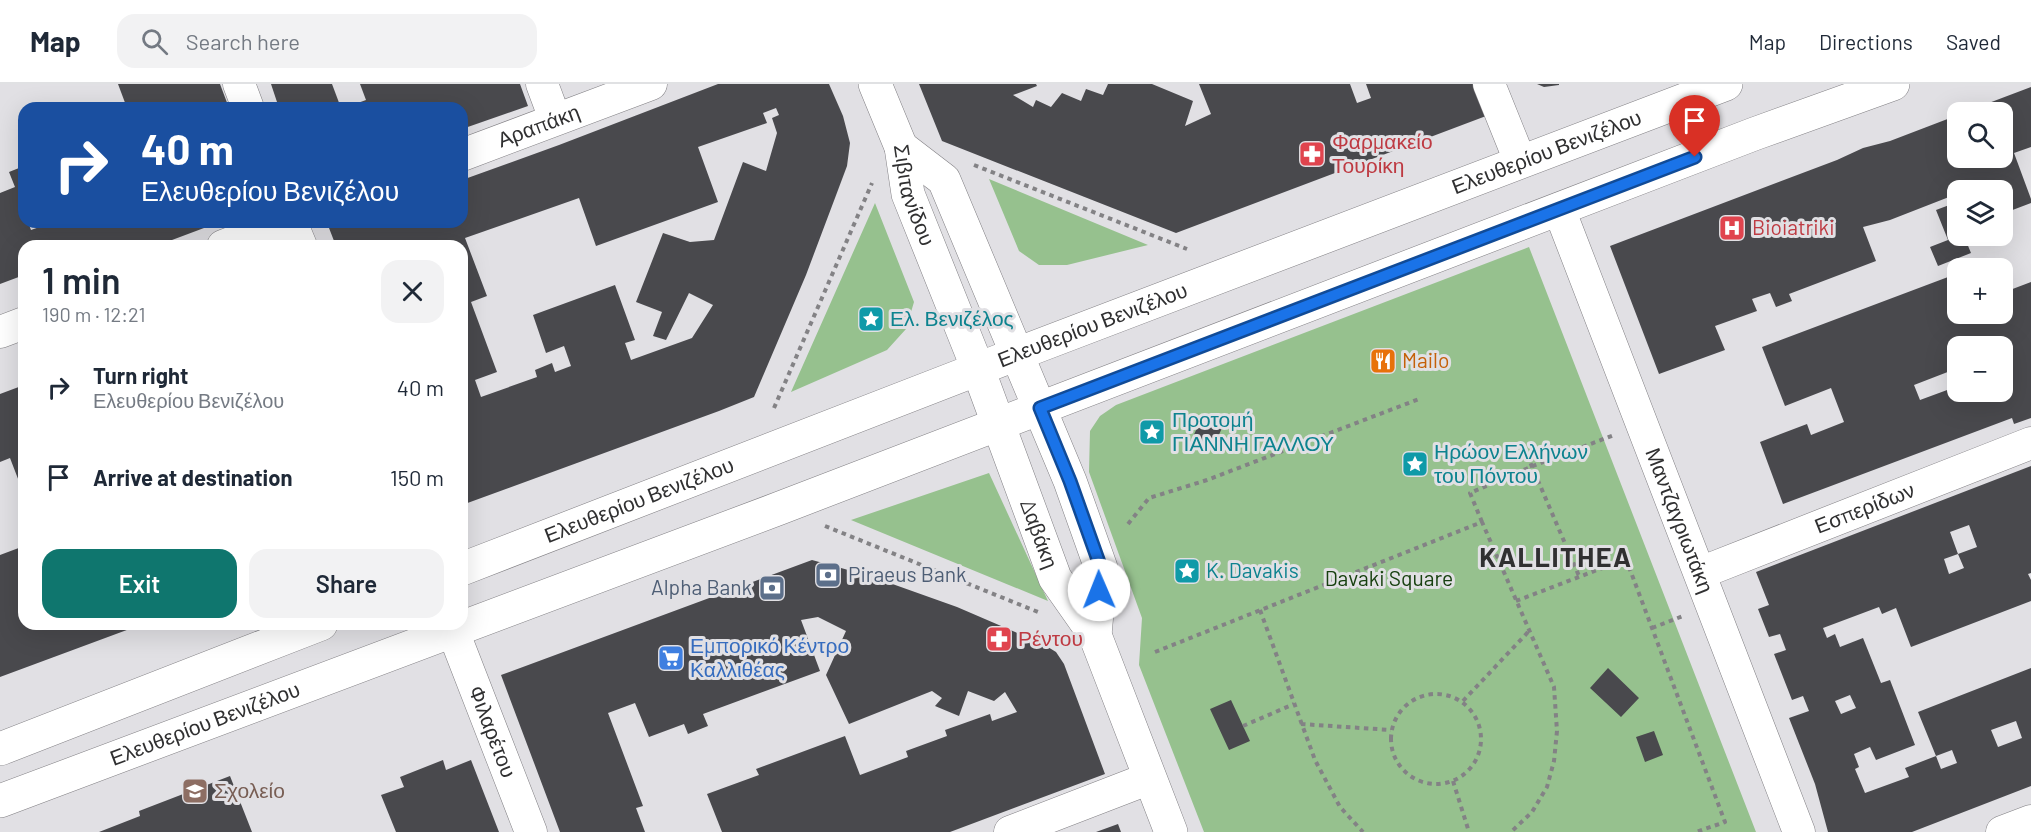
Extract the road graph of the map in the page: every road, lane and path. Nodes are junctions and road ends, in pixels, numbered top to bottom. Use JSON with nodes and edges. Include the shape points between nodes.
{"nodes":[{"id":1,"x":239,"y":84,"type":"edge"},
{"id":2,"x":542,"y":84,"type":"edge"},
{"id":3,"x":651,"y":84,"type":"edge"},
{"id":4,"x":875,"y":84,"type":"edge"},
{"id":5,"x":1489,"y":84,"type":"edge"},
{"id":6,"x":1726,"y":84,"type":"edge"},
{"id":7,"x":1893,"y":84,"type":"edge"},
{"id":8,"x":246,"y":102,"type":"edge"},
{"id":9,"x":555,"y":119,"type":"junction"},
{"id":10,"x":900,"y":147,"type":"junction"},
{"id":11,"x":468,"y":153,"type":"edge"},
{"id":12,"x":1520,"y":161,"type":"junction"},
{"id":13,"x":965,"y":162,"type":"dead end"},
{"id":14,"x":875,"y":176,"type":"dead end"},
{"id":15,"x":1560,"y":208,"type":"junction"},
{"id":16,"x":270,"y":228,"type":"edge"},
{"id":17,"x":238,"y":240,"type":"edge"},
{"id":18,"x":1186,"y":249,"type":"dead end"},
{"id":19,"x":18,"y":325,"type":"edge"},
{"id":20,"x":0,"y":332,"type":"edge"},
{"id":21,"x":1017,"y":354,"type":"junction"},
{"id":22,"x":978,"y":369,"type":"junction"},
{"id":23,"x":1419,"y":399,"type":"dead end"},
{"id":24,"x":774,"y":408,"type":"dead end"},
{"id":25,"x":1040,"y":408,"type":"junction"},
{"id":26,"x":998,"y":424,"type":"junction"},
{"id":27,"x":1642,"y":424,"type":"junction"},
{"id":28,"x":2031,"y":443,"type":"edge"},
{"id":29,"x":1527,"y":455,"type":"dead end"},
{"id":30,"x":1533,"y":466,"type":"junction"},
{"id":31,"x":780,"y":508,"type":"junction"},
{"id":32,"x":1482,"y":522,"type":"junction"},
{"id":33,"x":1128,"y":524,"type":"dead end"},
{"id":34,"x":468,"y":567,"type":"edge"},
{"id":35,"x":1700,"y":573,"type":"junction"},
{"id":36,"x":1579,"y":576,"type":"junction"},
{"id":37,"x":1516,"y":601,"type":"junction"},
{"id":38,"x":1260,"y":610,"type":"junction"},
{"id":39,"x":1041,"y":614,"type":"dead end"},
{"id":40,"x":468,"y":625,"type":"edge"},
{"id":41,"x":306,"y":630,"type":"edge"},
{"id":42,"x":453,"y":631,"type":"joint"},
{"id":43,"x":1529,"y":631,"type":"junction"},
{"id":44,"x":1095,"y":635,"type":"junction"},
{"id":45,"x":1155,"y":652,"type":"dead end"},
{"id":46,"x":1463,"y":701,"type":"junction"},
{"id":47,"x":1294,"y":704,"type":"junction"},
{"id":48,"x":1301,"y":723,"type":"junction"},
{"id":49,"x":1243,"y":726,"type":"dead end"},
{"id":50,"x":1391,"y":730,"type":"junction"},
{"id":51,"x":0,"y":749,"type":"edge"},
{"id":52,"x":1150,"y":778,"type":"junction"},
{"id":53,"x":1453,"y":781,"type":"junction"},
{"id":54,"x":0,"y":801,"type":"edge"},
{"id":55,"x":2031,"y":821,"type":"edge"},
{"id":56,"x":531,"y":832,"type":"edge"},
{"id":57,"x":1010,"y":832,"type":"edge"},
{"id":58,"x":1171,"y":832,"type":"edge"},
{"id":59,"x":1363,"y":832,"type":"edge"},
{"id":60,"x":1469,"y":832,"type":"edge"},
{"id":61,"x":1511,"y":832,"type":"edge"},
{"id":62,"x":1696,"y":832,"type":"edge"},
{"id":63,"x":1800,"y":832,"type":"edge"},
{"id":64,"x":2002,"y":832,"type":"edge"}],
"edges":[{"from":1,"to":8,"type":"street"},
{"from":2,"to":9,"type":"street"},
{"from":3,"to":9,"type":"street","name":"Αραπάκη"},
{"from":4,"to":10,"type":"main road"},
{"from":5,"to":12,"type":"street"},
{"from":6,"to":12,"type":"main road","name":"Ελευθερίου Βενιζέλου"},
{"from":7,"to":15,"type":"main road","name":"Ελευθερίου Βενιζέλου"},
{"from":9,"to":11,"type":"street","name":"Αραπάκη"},
{"from":10,"to":21,"type":"main road","name":"Σιβιτανίδου","via":[[944,180]]},
{"from":10,"to":22,"type":"main road","name":"Σιβιτανίδου","via":[[908,194]]},
{"from":12,"to":21,"type":"main road","name":"Ελευθερίου Βενιζέλου"},
{"from":13,"to":18,"type":"path"},
{"from":14,"to":24,"type":"path"},
{"from":15,"to":25,"type":"main road","name":"Ελευθερίου Βενιζέλου"},
{"from":15,"to":27,"type":"street","name":"Μαντζαγριωτάκη"},
{"from":16,"to":17,"type":"street"},
{"from":19,"to":20,"type":"street"},
{"from":21,"to":22,"type":"main road","name":"Ελευθερίου Βενιζέλου"},
{"from":21,"to":25,"type":"main road","name":"Σιβιτανίδου"},
{"from":22,"to":26,"type":"main road","name":"Σιβιτανίδου"},
{"from":22,"to":34,"type":"main road","name":"Ελευθερίου Βενιζέλου"},
{"from":23,"to":33,"type":"path","via":[[1207,480],[1149,498]]},
{"from":25,"to":26,"type":"main road","name":"Ελευθερίου Βενιζέλου"},
{"from":25,"to":44,"type":"main road","name":"Δαβάκη","via":[[1101,568]]},
{"from":26,"to":31,"type":"main road","name":"Ελευθερίου Βενιζέλου"},
{"from":26,"to":44,"type":"main road","name":"Δαβάκη","via":[[1055,578]]},
{"from":27,"to":30,"type":"path"},
{"from":27,"to":35,"type":"street","name":"Μαντζαγριωτάκη"},
{"from":28,"to":35,"type":"street","name":"Εσπερίδων"},
{"from":29,"to":30,"type":"path"},
{"from":30,"to":32,"type":"path","via":[[1470,493]]},
{"from":30,"to":36,"type":"path"},
{"from":31,"to":39,"type":"path"},
{"from":31,"to":40,"type":"main road","name":"Ελευθερίου Βενιζέλου"},
{"from":32,"to":37,"type":"path"},
{"from":32,"to":38,"type":"path"},
{"from":35,"to":63,"type":"street","name":"Μαντζαγριωτάκη"},
{"from":36,"to":37,"type":"path"},
{"from":36,"to":62,"type":"path","via":[[1626,558],[1725,822]]},
{"from":37,"to":43,"type":"path"},
{"from":38,"to":45,"type":"path"},
{"from":38,"to":47,"type":"path"},
{"from":41,"to":51,"type":"main road"},
{"from":42,"to":54,"type":"main road","name":"Ελευθερίου Βενιζέλου"},
{"from":42,"to":56,"type":"street","name":"Φιλαρέτου"},
{"from":43,"to":46,"type":"path"},
{"from":43,"to":61,"type":"path","via":[[1554,687],[1557,732],[1547,787],[1532,812]]},
{"from":44,"to":52,"type":"main road","name":"Δαβάκη"},
{"from":46,"to":50,"type":"path","via":[[1434,693],[1419,697],[1396,716]]},
{"from":46,"to":53,"type":"path","via":[[1474,713],[1482,741],[1479,757],[1470,770]]},
{"from":47,"to":48,"type":"path"},
{"from":47,"to":49,"type":"path"},
{"from":48,"to":50,"type":"path"},
{"from":48,"to":59,"type":"path","via":[[1340,807]]},
{"from":50,"to":53,"type":"path","via":[[1395,759],[1404,771],[1430,784]]},
{"from":52,"to":57,"type":"street"},
{"from":52,"to":58,"type":"main road","name":"Δαβάκη"},
{"from":53,"to":60,"type":"path"},
{"from":55,"to":64,"type":"street"}]}
